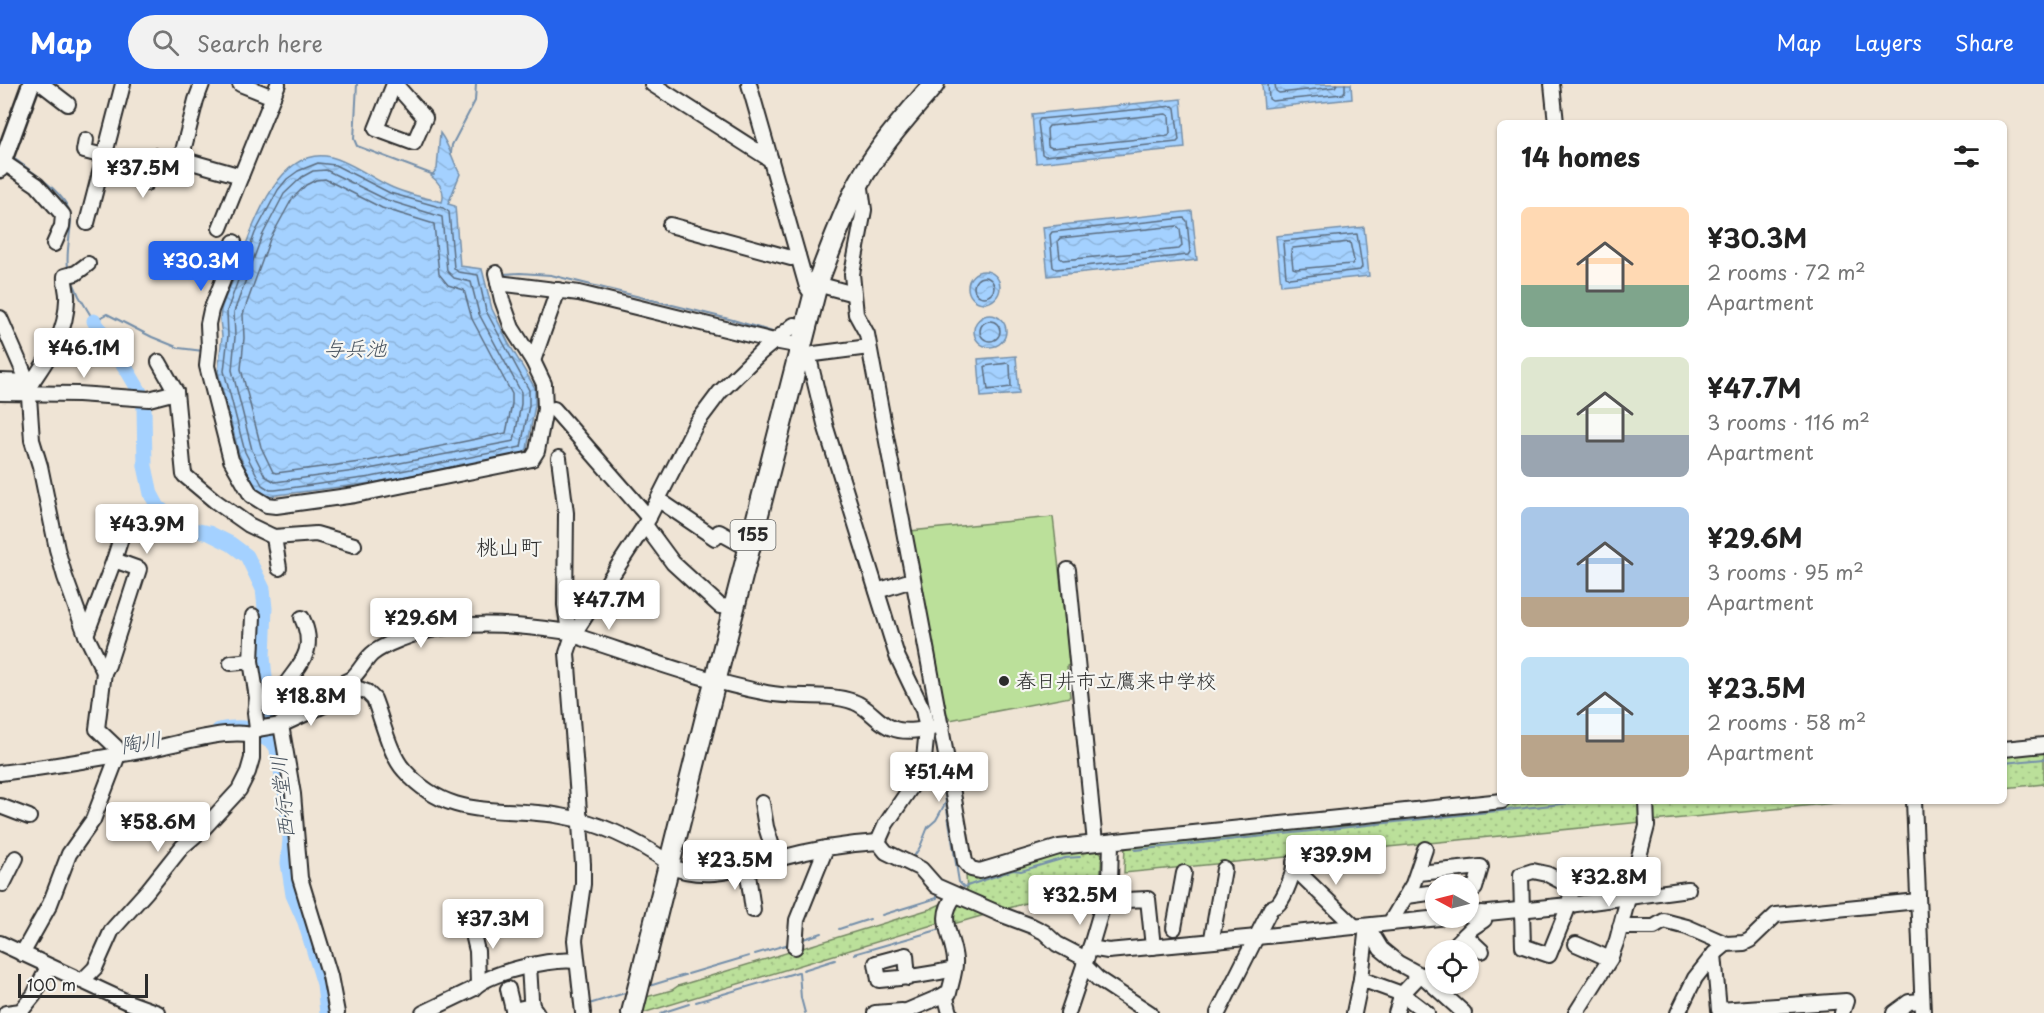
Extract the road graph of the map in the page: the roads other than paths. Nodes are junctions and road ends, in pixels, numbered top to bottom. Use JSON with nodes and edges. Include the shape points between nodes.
{"nodes":[{"id":1,"x":31,"y":84,"type":"edge"},
{"id":2,"x":42,"y":84,"type":"edge"},
{"id":3,"x":123,"y":84,"type":"edge"},
{"id":4,"x":202,"y":84,"type":"edge"},
{"id":5,"x":278,"y":84,"type":"edge"},
{"id":6,"x":652,"y":84,"type":"edge"},
{"id":7,"x":749,"y":84,"type":"edge"},
{"id":8,"x":1552,"y":84,"type":"edge"},
{"id":9,"x":930,"y":85,"type":"edge"},
{"id":10,"x":248,"y":86,"type":"edge"},
{"id":11,"x":273,"y":97,"type":"junction"},
{"id":12,"x":68,"y":104,"type":"dead end"},
{"id":13,"x":1556,"y":120,"type":"edge"},
{"id":14,"x":86,"y":140,"type":"dead end"},
{"id":15,"x":4,"y":155,"type":"edge"},
{"id":16,"x":154,"y":156,"type":"dead end"},
{"id":17,"x":103,"y":160,"type":"junction"},
{"id":18,"x":771,"y":160,"type":"junction"},
{"id":19,"x":241,"y":176,"type":"junction"},
{"id":20,"x":860,"y":181,"type":"junction"},
{"id":21,"x":87,"y":223,"type":"dead end"},
{"id":22,"x":670,"y":225,"type":"dead end"},
{"id":23,"x":220,"y":228,"type":"dead end"},
{"id":24,"x":234,"y":242,"type":"dead end"},
{"id":25,"x":54,"y":244,"type":"dead end"},
{"id":26,"x":798,"y":256,"type":"junction"},
{"id":27,"x":88,"y":264,"type":"dead end"},
{"id":28,"x":558,"y":290,"type":"junction"},
{"id":29,"x":815,"y":291,"type":"junction"},
{"id":30,"x":854,"y":294,"type":"junction"},
{"id":31,"x":0,"y":318,"type":"edge"},
{"id":32,"x":774,"y":341,"type":"junction"},
{"id":33,"x":804,"y":346,"type":"junction"},
{"id":34,"x":869,"y":347,"type":"junction"},
{"id":35,"x":533,"y":361,"type":"junction"},
{"id":36,"x":159,"y":362,"type":"dead end"},
{"id":37,"x":0,"y":381,"type":"edge"},
{"id":38,"x":29,"y":388,"type":"junction"},
{"id":39,"x":176,"y":392,"type":"junction"},
{"id":40,"x":0,"y":393,"type":"edge"},
{"id":41,"x":554,"y":409,"type":"dead end"},
{"id":42,"x":559,"y":458,"type":"dead end"},
{"id":43,"x":659,"y":500,"type":"junction"},
{"id":44,"x":126,"y":522,"type":"dead end"},
{"id":45,"x":647,"y":522,"type":"junction"},
{"id":46,"x":274,"y":537,"type":"junction"},
{"id":47,"x":354,"y":545,"type":"dead end"},
{"id":48,"x":750,"y":549,"type":"junction"},
{"id":49,"x":114,"y":560,"type":"junction"},
{"id":50,"x":279,"y":568,"type":"dead end"},
{"id":51,"x":1068,"y":570,"type":"dead end"},
{"id":52,"x":912,"y":580,"type":"junction"},
{"id":53,"x":877,"y":591,"type":"junction"},
{"id":54,"x":734,"y":607,"type":"junction"},
{"id":55,"x":253,"y":616,"type":"dead end"},
{"id":56,"x":302,"y":618,"type":"dead end"},
{"id":57,"x":571,"y":634,"type":"junction"},
{"id":58,"x":86,"y":635,"type":"junction"},
{"id":59,"x":251,"y":661,"type":"junction"},
{"id":60,"x":231,"y":663,"type":"dead end"},
{"id":61,"x":104,"y":672,"type":"junction"},
{"id":62,"x":715,"y":682,"type":"junction"},
{"id":63,"x":283,"y":719,"type":"junction"},
{"id":64,"x":942,"y":726,"type":"junction"},
{"id":65,"x":927,"y":729,"type":"junction"},
{"id":66,"x":255,"y":732,"type":"junction"},
{"id":67,"x":2044,"y":745,"type":"edge"},
{"id":68,"x":2007,"y":749,"type":"edge"},
{"id":69,"x":117,"y":751,"type":"junction"},
{"id":70,"x":0,"y":773,"type":"edge"},
{"id":71,"x":1497,"y":802,"type":"edge"},
{"id":72,"x":762,"y":803,"type":"dead end"},
{"id":73,"x":1646,"y":804,"type":"edge"},
{"id":74,"x":1914,"y":804,"type":"edge"},
{"id":75,"x":0,"y":806,"type":"edge"},
{"id":76,"x":29,"y":817,"type":"dead end"},
{"id":77,"x":579,"y":820,"type":"junction"},
{"id":78,"x":878,"y":842,"type":"junction"},
{"id":79,"x":1111,"y":842,"type":"junction"},
{"id":80,"x":1095,"y":843,"type":"junction"},
{"id":81,"x":826,"y":848,"type":"junction"},
{"id":82,"x":1425,"y":849,"type":"dead end"},
{"id":83,"x":16,"y":858,"type":"dead end"},
{"id":84,"x":776,"y":859,"type":"junction"},
{"id":85,"x":669,"y":865,"type":"junction"},
{"id":86,"x":747,"y":867,"type":"junction"},
{"id":87,"x":1224,"y":869,"type":"dead end"},
{"id":88,"x":1184,"y":873,"type":"dead end"},
{"id":89,"x":1418,"y":873,"type":"junction"},
{"id":90,"x":1479,"y":874,"type":"edge"},
{"id":91,"x":0,"y":883,"type":"edge"},
{"id":92,"x":1688,"y":889,"type":"dead end"},
{"id":93,"x":1425,"y":894,"type":"edge"},
{"id":94,"x":955,"y":896,"type":"junction"},
{"id":95,"x":1407,"y":896,"type":"junction"},
{"id":96,"x":1628,"y":898,"type":"junction"},
{"id":97,"x":1104,"y":901,"type":"junction"},
{"id":98,"x":1918,"y":901,"type":"junction"},
{"id":99,"x":1569,"y":905,"type":"junction"},
{"id":100,"x":1522,"y":909,"type":"junction"},
{"id":101,"x":753,"y":910,"type":"dead end"},
{"id":102,"x":1479,"y":914,"type":"edge"},
{"id":103,"x":472,"y":916,"type":"dead end"},
{"id":104,"x":1425,"y":919,"type":"edge"},
{"id":105,"x":1390,"y":923,"type":"junction"},
{"id":106,"x":1361,"y":926,"type":"junction"},
{"id":107,"x":1620,"y":927,"type":"junction"},
{"id":108,"x":1174,"y":928,"type":"dead end"},
{"id":109,"x":1473,"y":928,"type":"edge"},
{"id":110,"x":1465,"y":934,"type":"junction"},
{"id":111,"x":1212,"y":938,"type":"dead end"},
{"id":112,"x":1257,"y":938,"type":"junction"},
{"id":113,"x":1459,"y":940,"type":"edge"},
{"id":114,"x":0,"y":943,"type":"edge"},
{"id":115,"x":1576,"y":944,"type":"dead end"},
{"id":116,"x":1726,"y":944,"type":"junction"},
{"id":117,"x":1153,"y":946,"type":"junction"},
{"id":118,"x":795,"y":947,"type":"dead end"},
{"id":119,"x":1482,"y":951,"type":"dead end"},
{"id":120,"x":22,"y":954,"type":"junction"},
{"id":121,"x":1714,"y":954,"type":"junction"},
{"id":122,"x":1086,"y":957,"type":"junction"},
{"id":123,"x":1610,"y":959,"type":"junction"},
{"id":124,"x":576,"y":961,"type":"junction"},
{"id":125,"x":529,"y":965,"type":"junction"},
{"id":126,"x":48,"y":967,"type":"junction"},
{"id":127,"x":954,"y":969,"type":"junction"},
{"id":128,"x":1425,"y":974,"type":"edge"},
{"id":129,"x":1422,"y":976,"type":"junction"},
{"id":130,"x":908,"y":978,"type":"dead end"},
{"id":131,"x":1361,"y":979,"type":"junction"},
{"id":132,"x":82,"y":981,"type":"junction"},
{"id":133,"x":478,"y":984,"type":"junction"},
{"id":134,"x":508,"y":989,"type":"dead end"},
{"id":135,"x":945,"y":994,"type":"junction"},
{"id":136,"x":1402,"y":994,"type":"junction"},
{"id":137,"x":121,"y":1007,"type":"edge"},
{"id":138,"x":1923,"y":1007,"type":"edge"},
{"id":139,"x":535,"y":1009,"type":"edge"},
{"id":140,"x":21,"y":1012,"type":"edge"},
{"id":141,"x":902,"y":1012,"type":"edge"},
{"id":142,"x":6,"y":1013,"type":"edge"},
{"id":143,"x":158,"y":1013,"type":"edge"},
{"id":144,"x":337,"y":1013,"type":"edge"},
{"id":145,"x":423,"y":1013,"type":"edge"},
{"id":146,"x":583,"y":1013,"type":"edge"},
{"id":147,"x":632,"y":1013,"type":"edge"},
{"id":148,"x":875,"y":1013,"type":"edge"},
{"id":149,"x":950,"y":1013,"type":"edge"},
{"id":150,"x":1068,"y":1013,"type":"edge"},
{"id":151,"x":1150,"y":1013,"type":"edge"},
{"id":152,"x":1218,"y":1013,"type":"edge"},
{"id":153,"x":1354,"y":1013,"type":"edge"},
{"id":154,"x":1396,"y":1013,"type":"edge"},
{"id":155,"x":1427,"y":1013,"type":"edge"},
{"id":156,"x":1464,"y":1013,"type":"edge"},
{"id":157,"x":1576,"y":1013,"type":"edge"},
{"id":158,"x":1678,"y":1013,"type":"edge"},
{"id":159,"x":1842,"y":1013,"type":"edge"},
{"id":160,"x":1893,"y":1013,"type":"edge"}],
"edges":[{"from":1,"to":15,"type":"main road"},
{"from":2,"to":12,"type":"street"},
{"from":3,"to":17,"type":"street"},
{"from":4,"to":19,"type":"street","via":[[182,159]]},
{"from":5,"to":11,"type":"street"},
{"from":6,"to":18,"type":"street"},
{"from":7,"to":18,"type":"street"},
{"from":8,"to":13,"type":"street"},
{"from":9,"to":20,"type":"highway","number":"155"},
{"from":10,"to":11,"type":"street"},
{"from":11,"to":19,"type":"street"},
{"from":14,"to":17,"type":"street","via":[[84,151]]},
{"from":15,"to":25,"type":"street","via":[[63,215]]},
{"from":16,"to":17,"type":"street","via":[[146,183]]},
{"from":17,"to":21,"type":"street"},
{"from":18,"to":26,"type":"street"},
{"from":19,"to":23,"type":"street"},
{"from":20,"to":29,"type":"highway","number":"155","via":[[839,224]]},
{"from":20,"to":30,"type":"street","via":[[864,210],[852,274]]},
{"from":22,"to":26,"type":"street","via":[[791,258]]},
{"from":24,"to":35,"type":"street","via":[[211,310],[207,366],[231,460],[251,495],[267,505],[355,495],[532,459],[545,409],[544,384]]},
{"from":26,"to":29,"type":"street","via":[[807,287]]},
{"from":27,"to":38,"type":"street","via":[[65,276],[68,298],[61,334]]},
{"from":28,"to":32,"type":"street"},
{"from":28,"to":35,"type":"street"},
{"from":28,"to":35,"type":"street","via":[[497,278],[512,328]]},
{"from":29,"to":30,"type":"street"},
{"from":29,"to":33,"type":"highway","number":"155"},
{"from":30,"to":34,"type":"street","via":[[856,314]]},
{"from":31,"to":38,"type":"street"},
{"from":32,"to":33,"type":"street"},
{"from":32,"to":33,"type":"street","via":[[794,325]]},
{"from":32,"to":43,"type":"street","via":[[720,392],[696,424]]},
{"from":33,"to":34,"type":"street","via":[[814,354]]},
{"from":33,"to":48,"type":"highway","number":"155"},
{"from":33,"to":53,"type":"street"},
{"from":34,"to":52,"type":"street"},
{"from":36,"to":39,"type":"street"},
{"from":37,"to":38,"type":"street"},
{"from":38,"to":39,"type":"street","via":[[143,399]]},
{"from":38,"to":40,"type":"street"},
{"from":38,"to":58,"type":"street","via":[[32,440],[57,549]]},
{"from":39,"to":46,"type":"street","via":[[184,475],[249,525]]},
{"from":41,"to":45,"type":"street"},
{"from":42,"to":57,"type":"street","via":[[566,513],[565,595]]},
{"from":43,"to":45,"type":"street"},
{"from":43,"to":48,"type":"street","via":[[715,538],[719,532]]},
{"from":44,"to":49,"type":"street"},
{"from":45,"to":54,"type":"street","via":[[673,564],[720,606]]},
{"from":45,"to":57,"type":"street"},
{"from":46,"to":47,"type":"street","via":[[316,534]]},
{"from":46,"to":50,"type":"street"},
{"from":48,"to":54,"type":"highway","number":"155"},
{"from":49,"to":58,"type":"street"},
{"from":49,"to":61,"type":"street","via":[[139,569]]},
{"from":51,"to":80,"type":"street"},
{"from":52,"to":53,"type":"street"},
{"from":52,"to":64,"type":"street"},
{"from":53,"to":65,"type":"street","via":[[897,656],[923,710]]},
{"from":54,"to":62,"type":"highway","number":"155"},
{"from":55,"to":59,"type":"street"},
{"from":56,"to":63,"type":"street","via":[[309,632],[308,646],[278,698]]},
{"from":57,"to":62,"type":"street"},
{"from":57,"to":63,"type":"street","via":[[495,624],[450,626],[413,634],[371,655],[351,679]]},
{"from":57,"to":77,"type":"street","via":[[567,653]]},
{"from":58,"to":61,"type":"street"},
{"from":59,"to":60,"type":"street"},
{"from":59,"to":66,"type":"street","via":[[257,698]]},
{"from":61,"to":69,"type":"street","via":[[97,729]]},
{"from":62,"to":65,"type":"street","via":[[791,697],[855,702],[891,728]]},
{"from":62,"to":85,"type":"highway","number":"155"},
{"from":63,"to":66,"type":"street"},
{"from":63,"to":77,"type":"street","via":[[360,688],[374,699],[404,770],[437,796],[453,805]]},
{"from":63,"to":144,"type":"street","via":[[300,878],[330,976]]},
{"from":64,"to":65,"type":"street"},
{"from":64,"to":80,"type":"street","via":[[965,862],[971,869],[980,871],[1059,847]]},
{"from":65,"to":78,"type":"street","via":[[920,774]]},
{"from":66,"to":69,"type":"street"},
{"from":66,"to":132,"type":"street","via":[[252,759],[239,790],[182,847],[112,930],[95,968]]},
{"from":67,"to":68,"type":"street"},
{"from":69,"to":70,"type":"street"},
{"from":69,"to":120,"type":"street","via":[[93,820],[69,854],[50,903]]},
{"from":71,"to":79,"type":"street"},
{"from":72,"to":84,"type":"street"},
{"from":73,"to":96,"type":"street","via":[[1647,826]]},
{"from":74,"to":98,"type":"street"},
{"from":75,"to":76,"type":"street"},
{"from":77,"to":85,"type":"street","via":[[645,846]]},
{"from":77,"to":124,"type":"street","via":[[583,884]]},
{"from":78,"to":81,"type":"street"},
{"from":78,"to":94,"type":"street","via":[[886,852],[921,870],[936,886]]},
{"from":79,"to":80,"type":"street"},
{"from":79,"to":97,"type":"street","via":[[1110,881]]},
{"from":81,"to":84,"type":"street"},
{"from":81,"to":118,"type":"street","via":[[797,920]]},
{"from":82,"to":89,"type":"street"},
{"from":83,"to":91,"type":"street","via":[[3,884]]},
{"from":84,"to":86,"type":"street"},
{"from":85,"to":86,"type":"street","via":[[696,874]]},
{"from":85,"to":147,"type":"highway","number":"155"},
{"from":86,"to":101,"type":"street"},
{"from":87,"to":111,"type":"street"},
{"from":88,"to":108,"type":"street"},
{"from":89,"to":90,"type":"street","via":[[1481,867]]},
{"from":89,"to":95,"type":"street"},
{"from":92,"to":96,"type":"street"},
{"from":93,"to":95,"type":"street"},
{"from":94,"to":122,"type":"street","via":[[1032,926],[1057,944]]},
{"from":94,"to":127,"type":"street","via":[[947,909],[946,923]]},
{"from":95,"to":105,"type":"street"},
{"from":96,"to":99,"type":"street"},
{"from":96,"to":107,"type":"street"},
{"from":97,"to":117,"type":"street","via":[[1148,899]]},
{"from":97,"to":122,"type":"street"},
{"from":98,"to":116,"type":"street","via":[[1789,912],[1776,915],[1750,940]]},
{"from":98,"to":138,"type":"street"},
{"from":99,"to":100,"type":"street"},
{"from":99,"to":100,"type":"street","via":[[1572,886],[1533,871],[1521,875]]},
{"from":99,"to":100,"type":"street","via":[[1550,955],[1523,946]]},
{"from":100,"to":102,"type":"street"},
{"from":103,"to":133,"type":"street","via":[[466,934],[477,951]]},
{"from":104,"to":105,"type":"street"},
{"from":105,"to":106,"type":"street"},
{"from":106,"to":112,"type":"street"},
{"from":106,"to":112,"type":"street","via":[[1294,865],[1279,904],[1271,908]]},
{"from":106,"to":129,"type":"street","via":[[1381,949]]},
{"from":106,"to":131,"type":"street"},
{"from":107,"to":116,"type":"street","via":[[1654,927],[1664,921]]},
{"from":107,"to":123,"type":"street"},
{"from":109,"to":110,"type":"street"},
{"from":110,"to":113,"type":"street"},
{"from":110,"to":119,"type":"street"},
{"from":112,"to":117,"type":"street"},
{"from":112,"to":152,"type":"street"},
{"from":114,"to":120,"type":"street"},
{"from":115,"to":123,"type":"street"},
{"from":116,"to":121,"type":"street"},
{"from":117,"to":122,"type":"street"},
{"from":120,"to":126,"type":"street"},
{"from":121,"to":158,"type":"street","via":[[1695,978]]},
{"from":121,"to":159,"type":"street","via":[[1719,1010],[1846,1001]]},
{"from":122,"to":150,"type":"street"},
{"from":122,"to":151,"type":"street","via":[[1098,979]]},
{"from":123,"to":157,"type":"street"},
{"from":124,"to":125,"type":"street"},
{"from":124,"to":146,"type":"street"},
{"from":125,"to":133,"type":"street"},
{"from":125,"to":139,"type":"street"},
{"from":126,"to":132,"type":"street"},
{"from":126,"to":140,"type":"street"},
{"from":127,"to":130,"type":"street"},
{"from":127,"to":135,"type":"street","via":[[949,993]]},
{"from":128,"to":129,"type":"street"},
{"from":129,"to":136,"type":"street"},
{"from":129,"to":156,"type":"street"},
{"from":131,"to":136,"type":"street"},
{"from":131,"to":153,"type":"street"},
{"from":132,"to":137,"type":"street"},
{"from":133,"to":145,"type":"street"},
{"from":134,"to":139,"type":"street","via":[[513,1010]]},
{"from":135,"to":141,"type":"street"},
{"from":135,"to":149,"type":"street"},
{"from":136,"to":154,"type":"street"},
{"from":136,"to":155,"type":"street"},
{"from":137,"to":143,"type":"street"},
{"from":138,"to":160,"type":"street","via":[[1909,1002]]},
{"from":140,"to":142,"type":"street"},
{"from":141,"to":148,"type":"street"}]}
